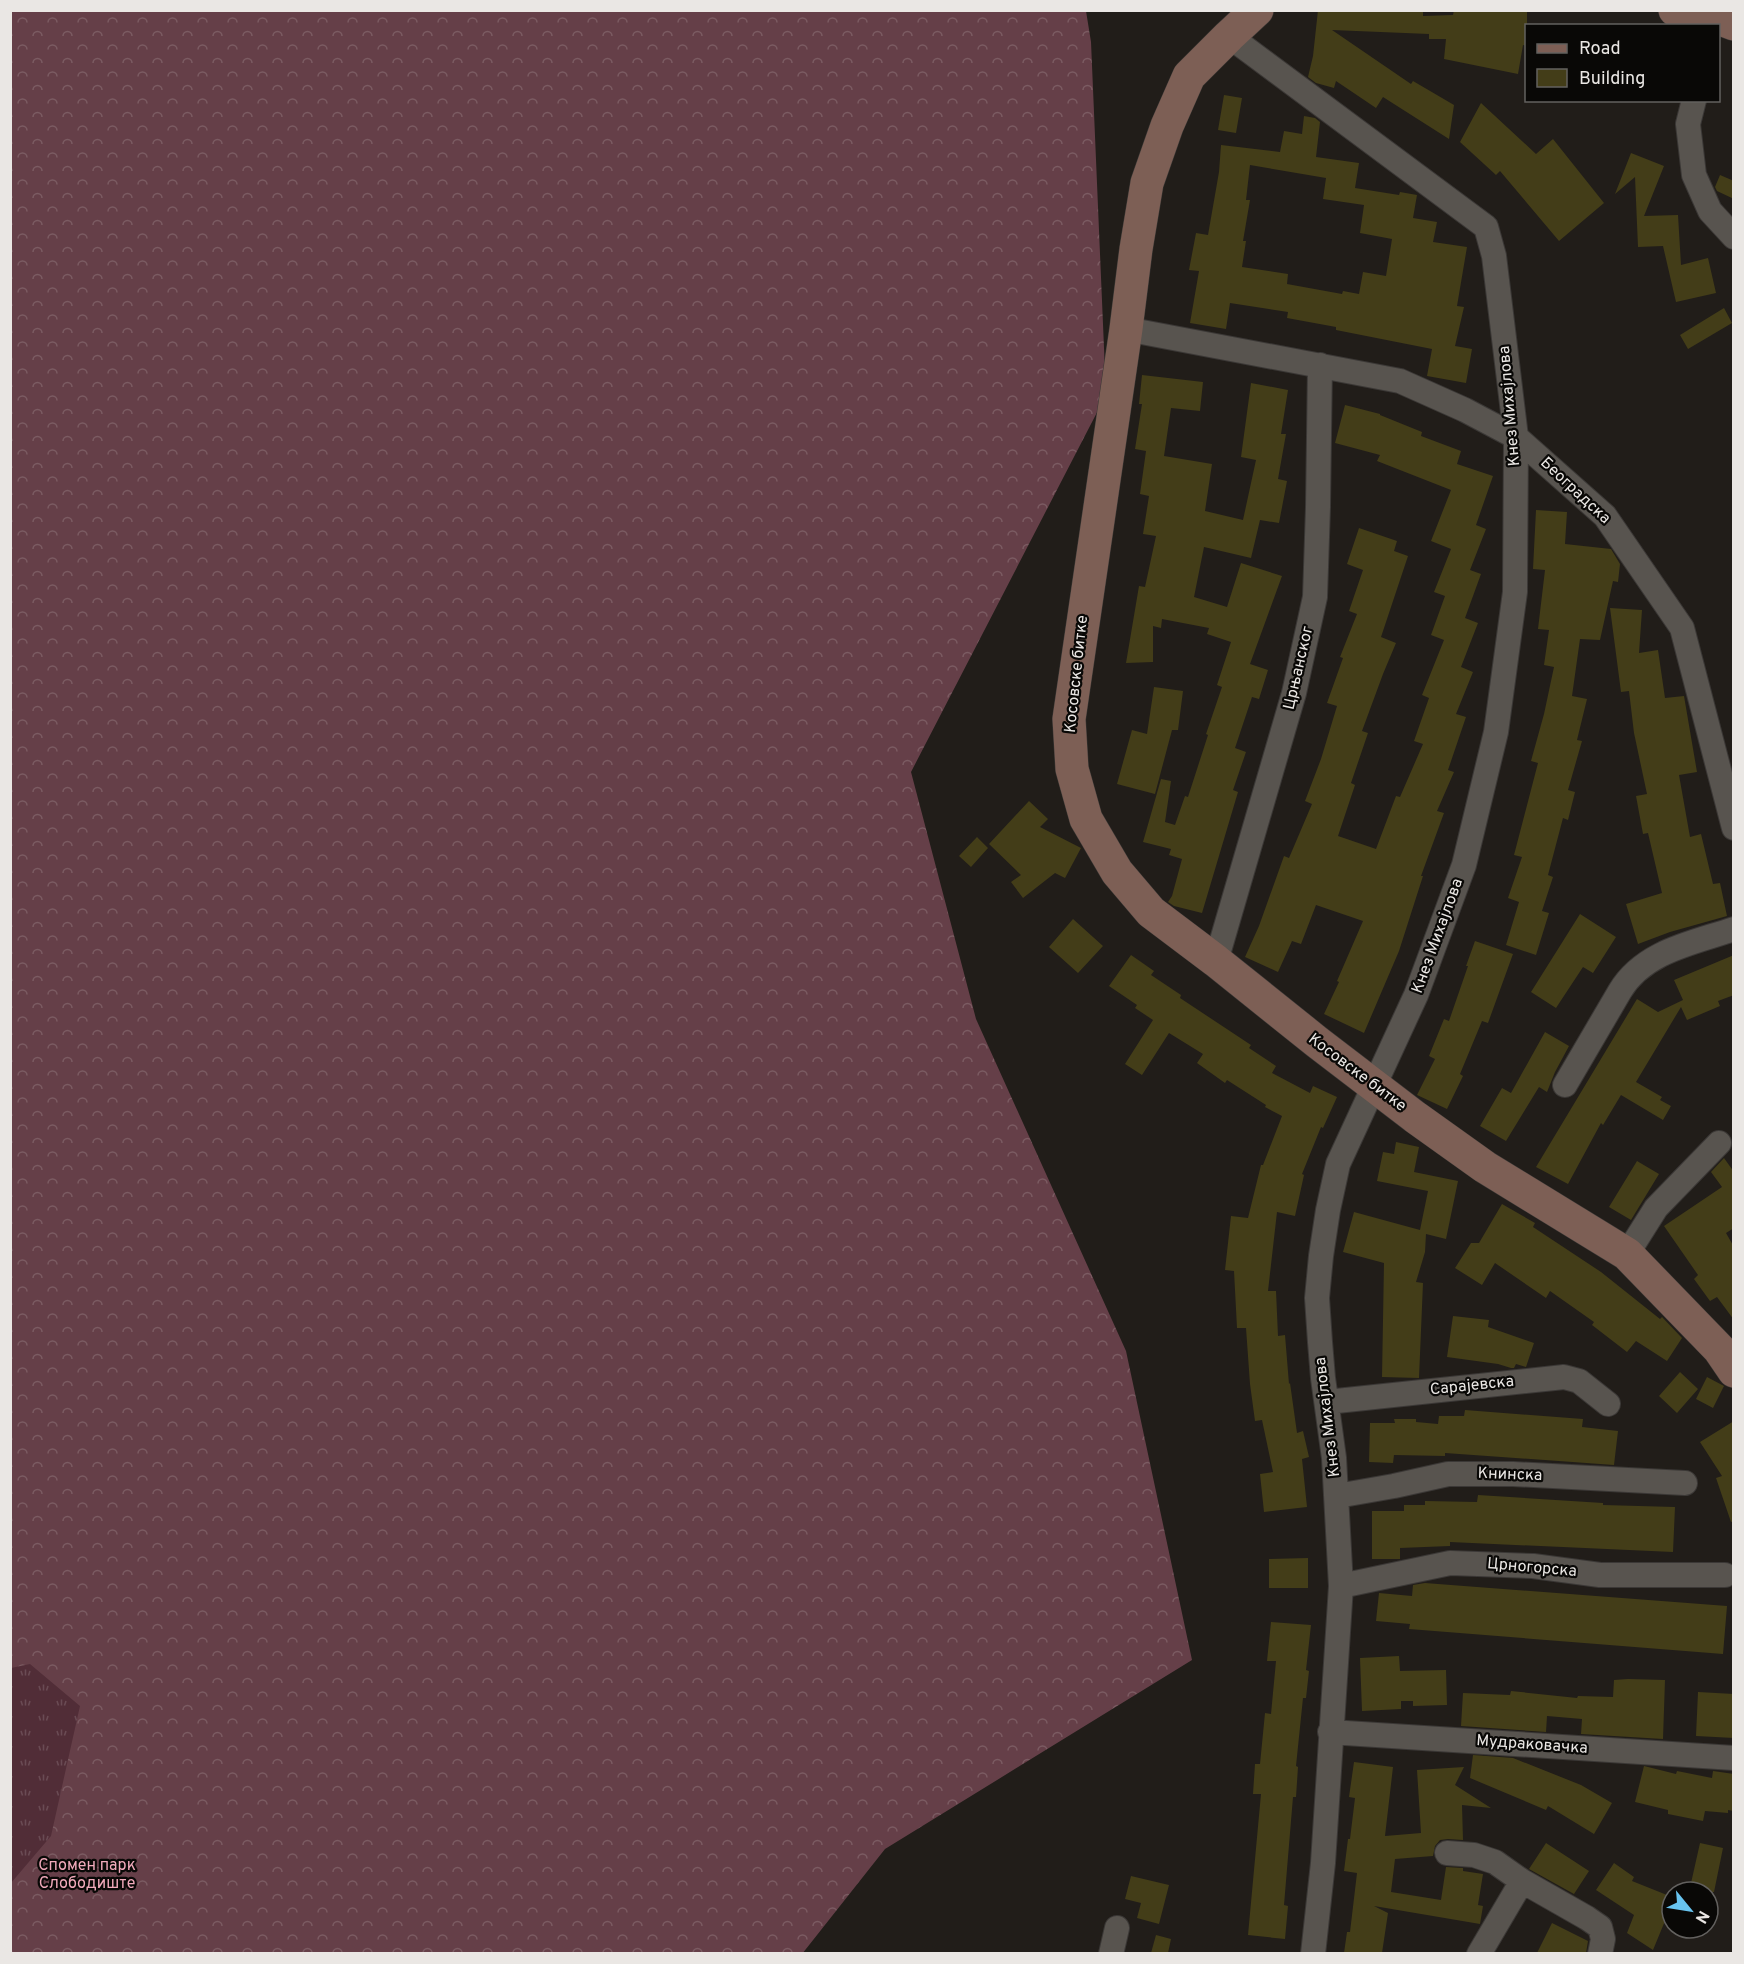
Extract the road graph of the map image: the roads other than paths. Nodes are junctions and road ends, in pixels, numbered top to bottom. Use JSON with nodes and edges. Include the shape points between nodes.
{"nodes":[{"id":1,"x":1257,"y":10,"type":"edge"},
{"id":2,"x":1675,"y":10,"type":"edge"},
{"id":3,"x":1717,"y":19,"type":"edge"},
{"id":4,"x":1229,"y":36,"type":"junction"},
{"id":5,"x":1694,"y":102,"type":"edge"},
{"id":6,"x":1734,"y":237,"type":"edge"},
{"id":7,"x":1126,"y":329,"type":"junction"},
{"id":8,"x":1320,"y":365,"type":"junction"},
{"id":9,"x":1515,"y":437,"type":"junction"},
{"id":10,"x":1734,"y":828,"type":"edge"},
{"id":11,"x":1734,"y":929,"type":"edge"},
{"id":12,"x":1216,"y":961,"type":"junction"},
{"id":13,"x":1565,"y":1085,"type":"dead end"},
{"id":14,"x":1376,"y":1086,"type":"junction"},
{"id":15,"x":1719,"y":1143,"type":"dead end"},
{"id":16,"x":1627,"y":1254,"type":"junction"},
{"id":17,"x":1734,"y":1371,"type":"edge"},
{"id":18,"x":1327,"y":1402,"type":"junction"},
{"id":19,"x":1608,"y":1404,"type":"dead end"},
{"id":20,"x":1684,"y":1483,"type":"dead end"},
{"id":21,"x":1337,"y":1496,"type":"junction"},
{"id":22,"x":1725,"y":1575,"type":"dead end"},
{"id":23,"x":1341,"y":1586,"type":"junction"},
{"id":24,"x":1330,"y":1732,"type":"junction"},
{"id":25,"x":1734,"y":1758,"type":"edge"},
{"id":26,"x":1447,"y":1853,"type":"dead end"},
{"id":27,"x":1522,"y":1881,"type":"junction"},
{"id":28,"x":1117,"y":1928,"type":"dead end"},
{"id":29,"x":1112,"y":1953,"type":"edge"},
{"id":30,"x":1313,"y":1953,"type":"edge"},
{"id":31,"x":1479,"y":1953,"type":"edge"},
{"id":32,"x":1600,"y":1953,"type":"edge"}],
"edges":[{"from":1,"to":4,"type":"street","name":"Косовске битке"},
{"from":2,"to":3,"type":"street"},
{"from":4,"to":7,"type":"street","name":"Косовске битке","via":[[1189,76],[1167,126],[1147,183]]},
{"from":4,"to":9,"type":"street","name":"Кнез Михајлова","via":[[1486,227],[1494,256]]},
{"from":5,"to":6,"type":"street","via":[[1688,124],[1694,175],[1710,211]]},
{"from":7,"to":8,"type":"street","name":"Београдска"},
{"from":7,"to":12,"type":"street","name":"Косовске битке","via":[[1069,719],[1072,769],[1086,819],[1117,872],[1151,912]]},
{"from":8,"to":9,"type":"street","name":"Београдска","via":[[1400,381]]},
{"from":8,"to":12,"type":"street","name":"Црњанског","via":[[1315,597],[1294,693]]},
{"from":9,"to":10,"type":"street","name":"Београдска","via":[[1605,516],[1682,628]]},
{"from":9,"to":14,"type":"street","name":"Кнез Михајлова","via":[[1515,592],[1496,732],[1464,865],[1416,995]]},
{"from":11,"to":13,"type":"street","via":[[1666,952],[1636,970]]},
{"from":12,"to":14,"type":"street","name":"Косовске битке"},
{"from":14,"to":16,"type":"street","name":"Косовске битке","via":[[1485,1167]]},
{"from":14,"to":18,"type":"street","name":"Кнез Михајлова","via":[[1338,1164],[1328,1210],[1317,1298]]},
{"from":15,"to":16,"type":"street","via":[[1656,1208]]},
{"from":16,"to":17,"type":"street","name":"Косовске битке","via":[[1719,1349]]},
{"from":18,"to":19,"type":"street","name":"Сарајевска","via":[[1564,1377],[1579,1381]]},
{"from":18,"to":21,"type":"street","name":"Кнез Михајлова"},
{"from":20,"to":21,"type":"street","name":"Книнска","via":[[1448,1474]]},
{"from":21,"to":23,"type":"street","name":"Кнез Михајлова"},
{"from":22,"to":23,"type":"street","name":"Црногорска","via":[[1600,1575],[1533,1566],[1450,1563]]},
{"from":23,"to":24,"type":"street","name":"Кнез Михајлова"},
{"from":24,"to":25,"type":"street","name":"Мудраковачка"},
{"from":24,"to":30,"type":"street","name":"Кнез Михајлова","via":[[1323,1863]]},
{"from":26,"to":27,"type":"street","via":[[1474,1855],[1495,1862]]},
{"from":27,"to":31,"type":"street"},
{"from":27,"to":32,"type":"street","via":[[1600,1927]]},
{"from":28,"to":29,"type":"street"}]}
